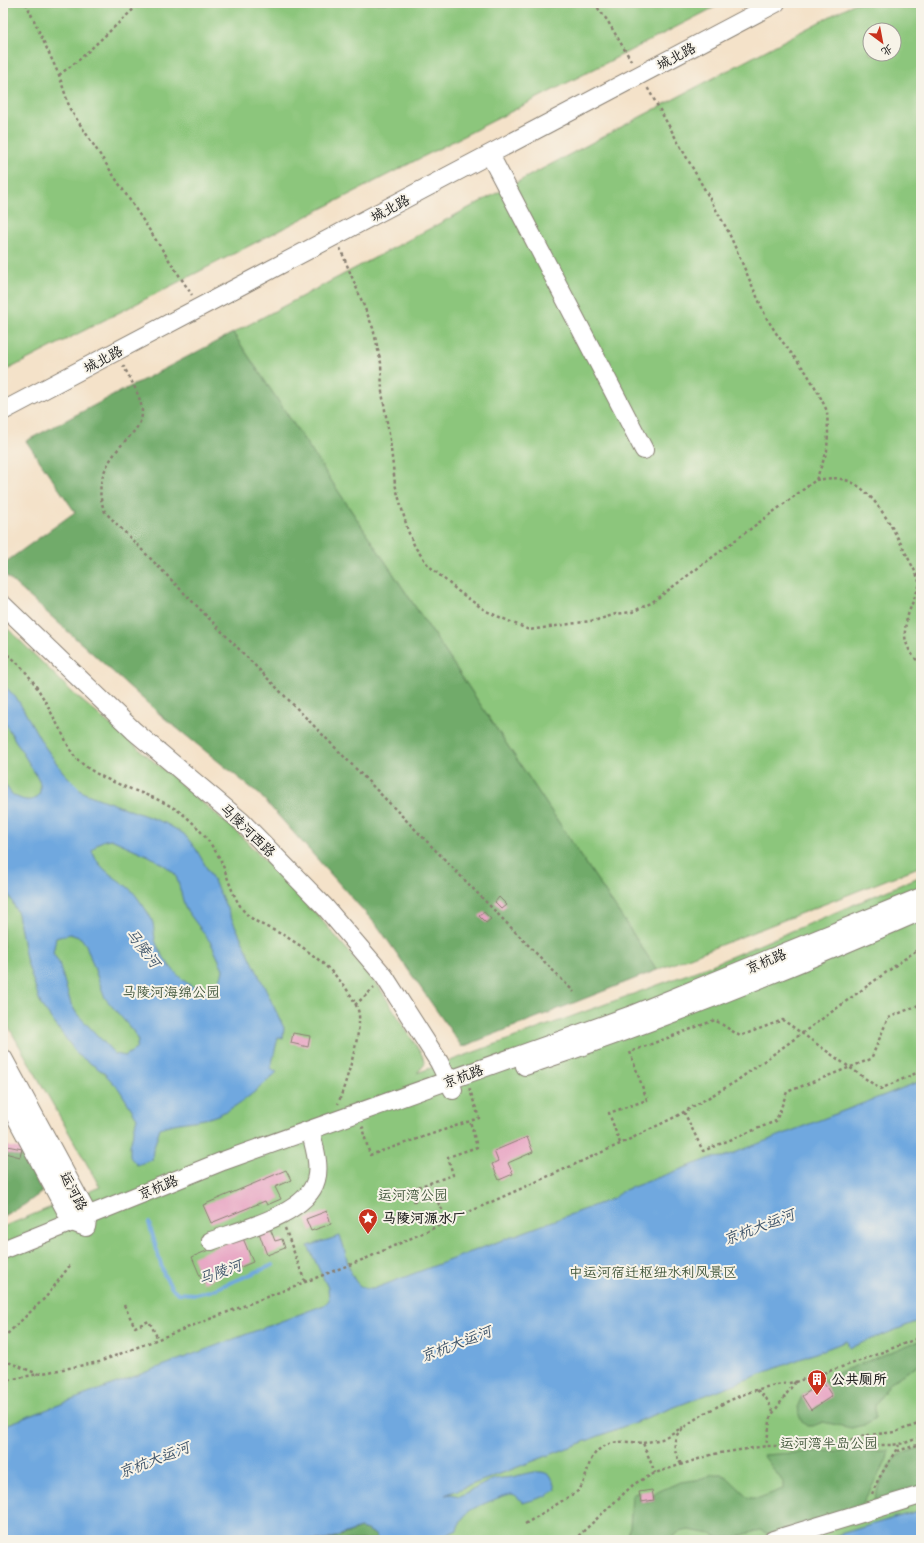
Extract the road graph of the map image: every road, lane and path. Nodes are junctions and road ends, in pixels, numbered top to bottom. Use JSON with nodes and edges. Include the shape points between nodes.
{"nodes":[{"id":1,"x":26,"y":3,"type":"edge"},
{"id":2,"x":140,"y":3,"type":"edge"},
{"id":3,"x":594,"y":3,"type":"edge"},
{"id":4,"x":776,"y":3,"type":"edge"},
{"id":5,"x":59,"y":75,"type":"junction"},
{"id":6,"x":640,"y":75,"type":"junction"},
{"id":7,"x":490,"y":154,"type":"junction"},
{"id":8,"x":335,"y":236,"type":"junction"},
{"id":9,"x":202,"y":307,"type":"junction"},
{"id":10,"x":116,"y":352,"type":"junction"},
{"id":11,"x":3,"y":411,"type":"edge"},
{"id":12,"x":644,"y":450,"type":"dead end"},
{"id":13,"x":816,"y":480,"type":"junction"},
{"id":14,"x":3,"y":605,"type":"edge"},
{"id":15,"x":3,"y":651,"type":"edge"},
{"id":16,"x":921,"y":664,"type":"edge"},
{"id":17,"x":921,"y":896,"type":"edge"},
{"id":18,"x":921,"y":911,"type":"edge"},
{"id":19,"x":921,"y":947,"type":"edge"},
{"id":20,"x":384,"y":976,"type":"junction"},
{"id":21,"x":574,"y":992,"type":"dead end"},
{"id":22,"x":921,"y":1004,"type":"edge"},
{"id":23,"x":355,"y":1005,"type":"junction"},
{"id":24,"x":801,"y":1033,"type":"junction"},
{"id":25,"x":3,"y":1058,"type":"edge"},
{"id":26,"x":850,"y":1068,"type":"junction"},
{"id":27,"x":921,"y":1071,"type":"edge"},
{"id":28,"x":457,"y":1085,"type":"junction"},
{"id":29,"x":3,"y":1093,"type":"edge"},
{"id":30,"x":684,"y":1112,"type":"junction"},
{"id":31,"x":470,"y":1121,"type":"junction"},
{"id":32,"x":332,"y":1122,"type":"junction"},
{"id":33,"x":369,"y":1126,"type":"dead end"},
{"id":34,"x":312,"y":1137,"type":"junction"},
{"id":35,"x":620,"y":1144,"type":"junction"},
{"id":36,"x":280,"y":1215,"type":"junction"},
{"id":37,"x":82,"y":1221,"type":"junction"},
{"id":38,"x":448,"y":1221,"type":"junction"},
{"id":39,"x":211,"y":1241,"type":"dead end"},
{"id":40,"x":3,"y":1250,"type":"edge"},
{"id":41,"x":3,"y":1263,"type":"edge"},
{"id":42,"x":72,"y":1264,"type":"dead end"},
{"id":43,"x":305,"y":1282,"type":"junction"},
{"id":44,"x":124,"y":1305,"type":"dead end"},
{"id":45,"x":921,"y":1337,"type":"edge"},
{"id":46,"x":3,"y":1338,"type":"edge"},
{"id":47,"x":158,"y":1339,"type":"junction"},
{"id":48,"x":3,"y":1360,"type":"edge"},
{"id":49,"x":39,"y":1374,"type":"junction"},
{"id":50,"x":3,"y":1381,"type":"edge"},
{"id":51,"x":795,"y":1382,"type":"junction"},
{"id":52,"x":758,"y":1390,"type":"junction"},
{"id":53,"x":773,"y":1411,"type":"junction"},
{"id":54,"x":921,"y":1423,"type":"edge"},
{"id":55,"x":687,"y":1424,"type":"junction"},
{"id":56,"x":921,"y":1437,"type":"edge"},
{"id":57,"x":643,"y":1443,"type":"junction"},
{"id":58,"x":899,"y":1444,"type":"junction"},
{"id":59,"x":921,"y":1444,"type":"edge"},
{"id":60,"x":837,"y":1445,"type":"junction"},
{"id":61,"x":766,"y":1446,"type":"junction"},
{"id":62,"x":896,"y":1451,"type":"junction"},
{"id":63,"x":681,"y":1464,"type":"junction"},
{"id":64,"x":655,"y":1473,"type":"junction"},
{"id":65,"x":921,"y":1495,"type":"edge"},
{"id":66,"x":866,"y":1511,"type":"junction"},
{"id":67,"x":525,"y":1524,"type":"dead end"},
{"id":68,"x":574,"y":1540,"type":"edge"},
{"id":69,"x":773,"y":1540,"type":"edge"}],
"edges":[{"from":1,"to":5,"type":"path"},
{"from":2,"to":5,"type":"path"},
{"from":3,"to":6,"type":"path"},
{"from":4,"to":6,"type":"street","name":"城北路"},
{"from":5,"to":9,"type":"path","via":[[70,109]]},
{"from":6,"to":7,"type":"street","name":"城北路"},
{"from":6,"to":13,"type":"path","via":[[728,231],[766,317],[806,372],[821,398],[827,412],[827,451]]},
{"from":7,"to":8,"type":"street","name":"城北路"},
{"from":7,"to":12,"type":"street"},
{"from":8,"to":9,"type":"street","name":"城北路"},
{"from":8,"to":13,"type":"path","via":[[373,328],[381,363],[382,392],[395,484],[408,531],[415,547],[438,576],[486,611],[529,630],[632,612],[663,595]]},
{"from":9,"to":10,"type":"street","name":"城北路"},
{"from":10,"to":11,"type":"street","name":"城北路"},
{"from":10,"to":21,"type":"path","via":[[140,399],[142,413],[139,424],[116,451],[105,469],[100,492],[100,502],[105,512]]},
{"from":13,"to":16,"type":"path","via":[[841,478],[857,484],[877,503],[920,584],[905,621],[904,630],[911,653]]},
{"from":14,"to":20,"type":"street","name":"马陵河西路","via":[[134,731],[242,822],[325,907]]},
{"from":15,"to":23,"type":"path","via":[[36,683],[76,758],[92,772],[157,799],[196,826],[220,859],[232,892],[244,911],[256,921],[310,952],[329,969]]},
{"from":17,"to":28,"type":"street","name":"京杭路"},
{"from":18,"to":28,"type":"street","name":"京杭路","via":[[699,1004],[569,1051]]},
{"from":19,"to":24,"type":"path"},
{"from":20,"to":23,"type":"path"},
{"from":20,"to":28,"type":"street","name":"马陵河西路","via":[[439,1062]]},
{"from":22,"to":26,"type":"path","via":[[888,1018],[871,1060]]},
{"from":23,"to":32,"type":"path","via":[[359,1011],[355,1048]]},
{"from":24,"to":26,"type":"path"},
{"from":24,"to":30,"type":"path","via":[[735,1082]]},
{"from":24,"to":35,"type":"path","via":[[783,1020],[740,1036],[714,1020],[630,1052],[647,1100],[609,1113]]},
{"from":25,"to":37,"type":"street","name":"运河路"},
{"from":26,"to":27,"type":"path","via":[[880,1089]]},
{"from":26,"to":30,"type":"path","via":[[787,1092],[776,1121],[703,1151]]},
{"from":28,"to":31,"type":"path","via":[[479,1118]]},
{"from":28,"to":32,"type":"street","name":"京杭路"},
{"from":28,"to":34,"type":"street","name":"京杭路"},
{"from":29,"to":37,"type":"street","name":"运河路"},
{"from":30,"to":35,"type":"path"},
{"from":31,"to":33,"type":"path","via":[[370,1155],[362,1128]]},
{"from":31,"to":38,"type":"path","via":[[477,1147],[448,1157],[453,1175],[409,1190],[414,1201],[434,1195]]},
{"from":32,"to":37,"type":"street","name":"京杭路","via":[[223,1161]]},
{"from":34,"to":36,"type":"street","via":[[317,1162],[317,1178],[313,1189],[307,1197]]},
{"from":34,"to":37,"type":"street","name":"京杭路"},
{"from":35,"to":38,"type":"path"},
{"from":36,"to":39,"type":"street"},
{"from":36,"to":43,"type":"path"},
{"from":37,"to":40,"type":"street","name":"京杭路"},
{"from":37,"to":41,"type":"street","name":"京杭路"},
{"from":38,"to":43,"type":"path","via":[[367,1258]]},
{"from":42,"to":46,"type":"path","via":[[46,1297]]},
{"from":43,"to":47,"type":"path"},
{"from":44,"to":47,"type":"path","via":[[135,1327],[149,1321]]},
{"from":45,"to":51,"type":"path","via":[[857,1362]]},
{"from":47,"to":49,"type":"path","via":[[99,1362]]},
{"from":48,"to":49,"type":"path"},
{"from":49,"to":50,"type":"path"},
{"from":51,"to":52,"type":"path"},
{"from":51,"to":53,"type":"path"},
{"from":52,"to":53,"type":"path"},
{"from":52,"to":55,"type":"path"},
{"from":53,"to":61,"type":"path","via":[[768,1424]]},
{"from":54,"to":60,"type":"path","via":[[895,1432],[860,1436]]},
{"from":55,"to":57,"type":"path","via":[[662,1439]]},
{"from":55,"to":63,"type":"path","via":[[677,1436],[674,1446]]},
{"from":56,"to":58,"type":"path"},
{"from":57,"to":64,"type":"path"},
{"from":57,"to":67,"type":"path","via":[[620,1441],[601,1448],[592,1459],[585,1481],[578,1491]]},
{"from":58,"to":60,"type":"path"},
{"from":58,"to":62,"type":"path"},
{"from":59,"to":62,"type":"path"},
{"from":60,"to":61,"type":"path"},
{"from":61,"to":63,"type":"path","via":[[726,1451]]},
{"from":62,"to":66,"type":"path","via":[[878,1480]]},
{"from":63,"to":64,"type":"path"},
{"from":64,"to":68,"type":"path","via":[[634,1484]]},
{"from":65,"to":66,"type":"street"},
{"from":66,"to":69,"type":"street"}]}
